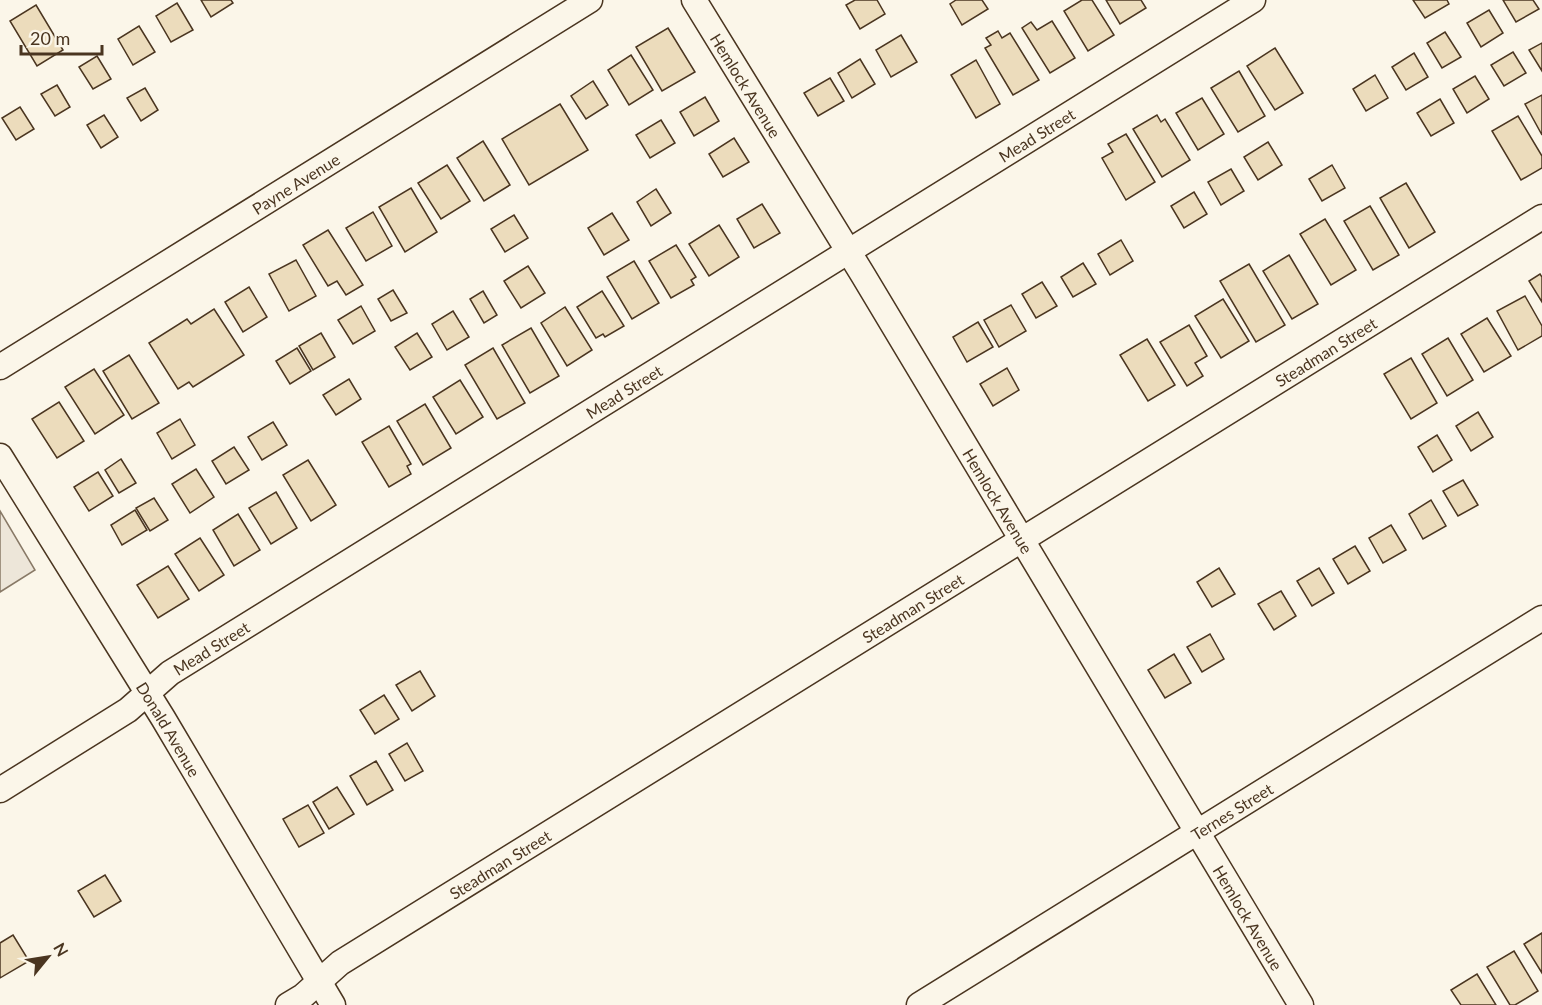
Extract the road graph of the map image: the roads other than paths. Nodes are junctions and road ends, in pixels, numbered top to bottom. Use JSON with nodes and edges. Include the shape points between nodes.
{"nodes":[{"id":1,"x":590,"y":0,"type":"edge"},
{"id":2,"x":694,"y":0,"type":"edge"},
{"id":3,"x":1253,"y":0,"type":"edge"},
{"id":4,"x":1542,"y":217,"type":"edge"},
{"id":5,"x":848,"y":252,"type":"junction"},
{"id":6,"x":0,"y":367,"type":"edge"},
{"id":7,"x":0,"y":456,"type":"edge"},
{"id":8,"x":1023,"y":541,"type":"junction"},
{"id":9,"x":1542,"y":618,"type":"edge"},
{"id":10,"x":147,"y":693,"type":"junction"},
{"id":11,"x":0,"y":790,"type":"edge"},
{"id":12,"x":1197,"y":832,"type":"junction"},
{"id":13,"x":319,"y":981,"type":"junction"},
{"id":14,"x":288,"y":1005,"type":"edge"},
{"id":15,"x":333,"y":1005,"type":"edge"},
{"id":16,"x":919,"y":1005,"type":"edge"},
{"id":17,"x":1301,"y":1005,"type":"edge"}],
"edges":[{"from":1,"to":6,"type":"street","name":"Payne Avenue"},
{"from":2,"to":5,"type":"street","name":"Hemlock Avenue"},
{"from":3,"to":5,"type":"street","name":"Mead Street"},
{"from":4,"to":8,"type":"street","name":"Steadman Street"},
{"from":5,"to":8,"type":"street","name":"Hemlock Avenue"},
{"from":5,"to":10,"type":"street","name":"Mead Street","via":[[170,673]]},
{"from":7,"to":10,"type":"street","name":"Donald Avenue"},
{"from":8,"to":12,"type":"street","name":"Hemlock Avenue"},
{"from":8,"to":13,"type":"street","name":"Steadman Street","via":[[340,963]]},
{"from":9,"to":12,"type":"street","name":"Ternes Street"},
{"from":10,"to":11,"type":"street","name":"Mead Street","via":[[128,710]]},
{"from":10,"to":13,"type":"street","name":"Donald Avenue"},
{"from":12,"to":16,"type":"street","name":"Ternes Street"},
{"from":12,"to":17,"type":"street","name":"Hemlock Avenue"},
{"from":13,"to":14,"type":"street","name":"Steadman Street"},
{"from":13,"to":15,"type":"street","name":"Donald Avenue"}]}
